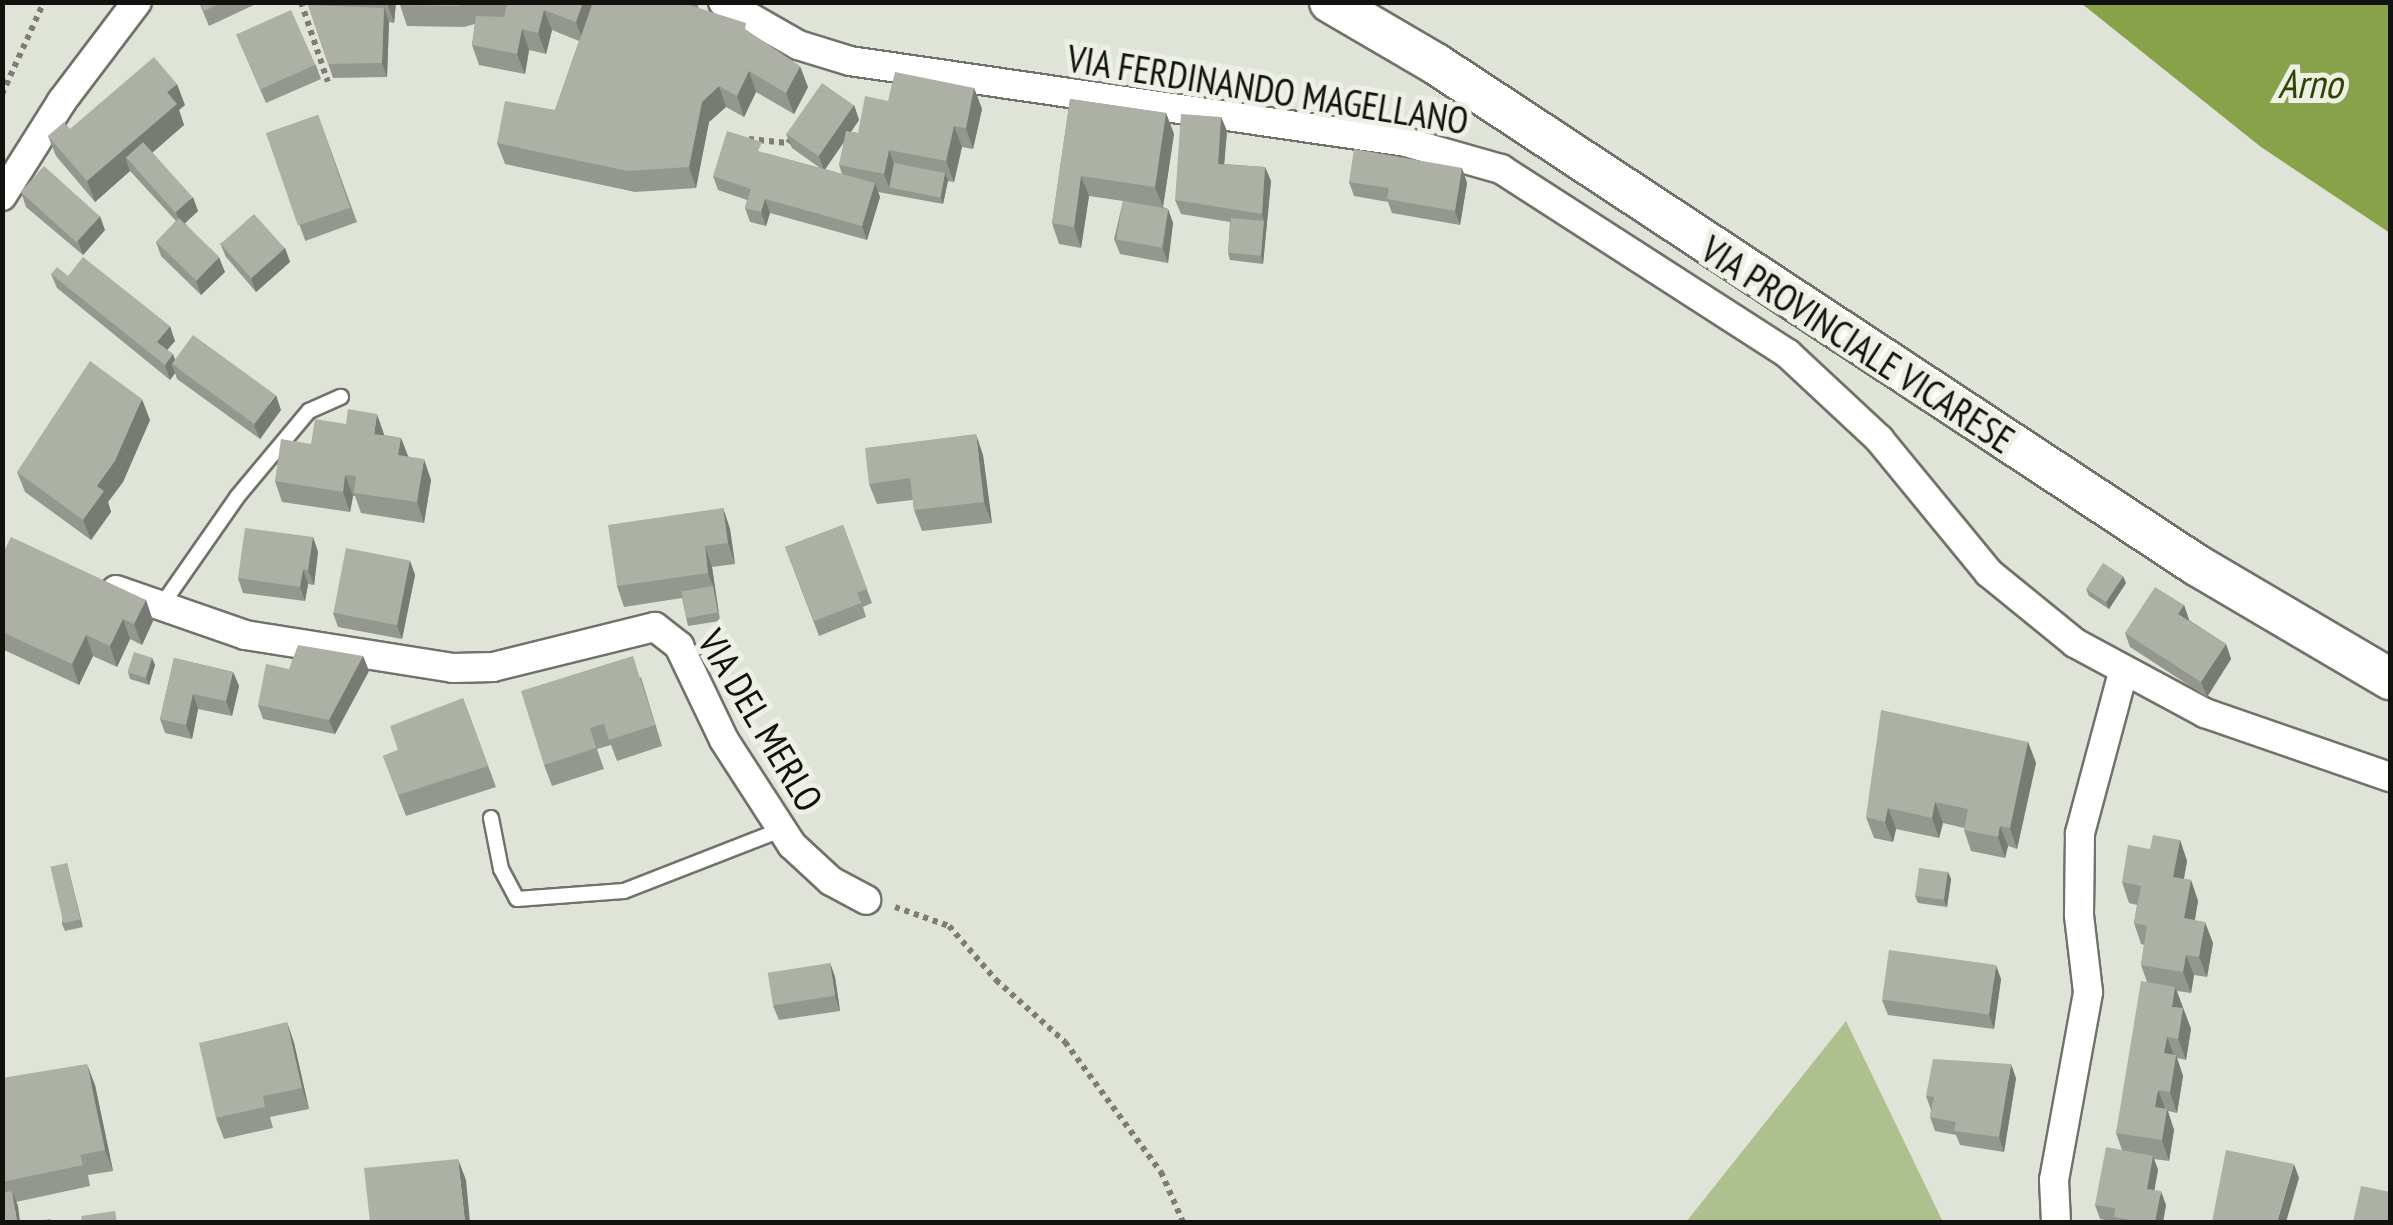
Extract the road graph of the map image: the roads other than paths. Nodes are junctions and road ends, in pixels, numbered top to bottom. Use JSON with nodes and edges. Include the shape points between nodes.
{"nodes":[{"id":1,"x":138,"y":2,"type":"edge"},
{"id":2,"x":723,"y":2,"type":"edge"},
{"id":3,"x":1330,"y":2,"type":"edge"},
{"id":4,"x":2,"y":196,"type":"edge"},
{"id":5,"x":341,"y":397,"type":"dead end"},
{"id":6,"x":95,"y":580,"type":"edge"},
{"id":7,"x":158,"y":610,"type":"junction"},
{"id":8,"x":2123,"y":673,"type":"junction"},
{"id":9,"x":2390,"y":679,"type":"edge"},
{"id":10,"x":2390,"y":777,"type":"edge"},
{"id":11,"x":491,"y":818,"type":"dead end"},
{"id":12,"x":783,"y":829,"type":"junction"},
{"id":13,"x":866,"y":900,"type":"road end"},
{"id":14,"x":2056,"y":1222,"type":"edge"}],
"edges":[{"from":1,"to":4,"type":"street","via":[[36,160]]},
{"from":2,"to":8,"type":"street","name":"VIA FERDINANDO MAGELLANO","via":[[798,45],[850,61],[1406,142],[1501,169],[1788,354],[1879,438],[1989,573]]},
{"from":3,"to":9,"type":"main road","name":"VIA PROVINCIALE VICARESE","via":[[1436,64],[2198,566]]},
{"from":5,"to":7,"type":"lane","via":[[309,411],[237,497]]},
{"from":6,"to":7,"type":"street","name":"VIA DEL MERLO"},
{"from":7,"to":12,"type":"street","name":"VIA DEL MERLO","via":[[324,652],[453,668],[493,667],[654,627],[679,646],[724,740]]},
{"from":8,"to":10,"type":"street","name":"VIA FERDINANDO MAGELLANO","via":[[2205,713]]},
{"from":8,"to":14,"type":"street","via":[[2080,833],[2078,898],[2088,992],[2054,1180]]},
{"from":11,"to":12,"type":"lane","via":[[501,869],[517,899],[624,892]]},
{"from":12,"to":13,"type":"street","name":"VIA DEL MERLO","via":[[831,882]]}]}
